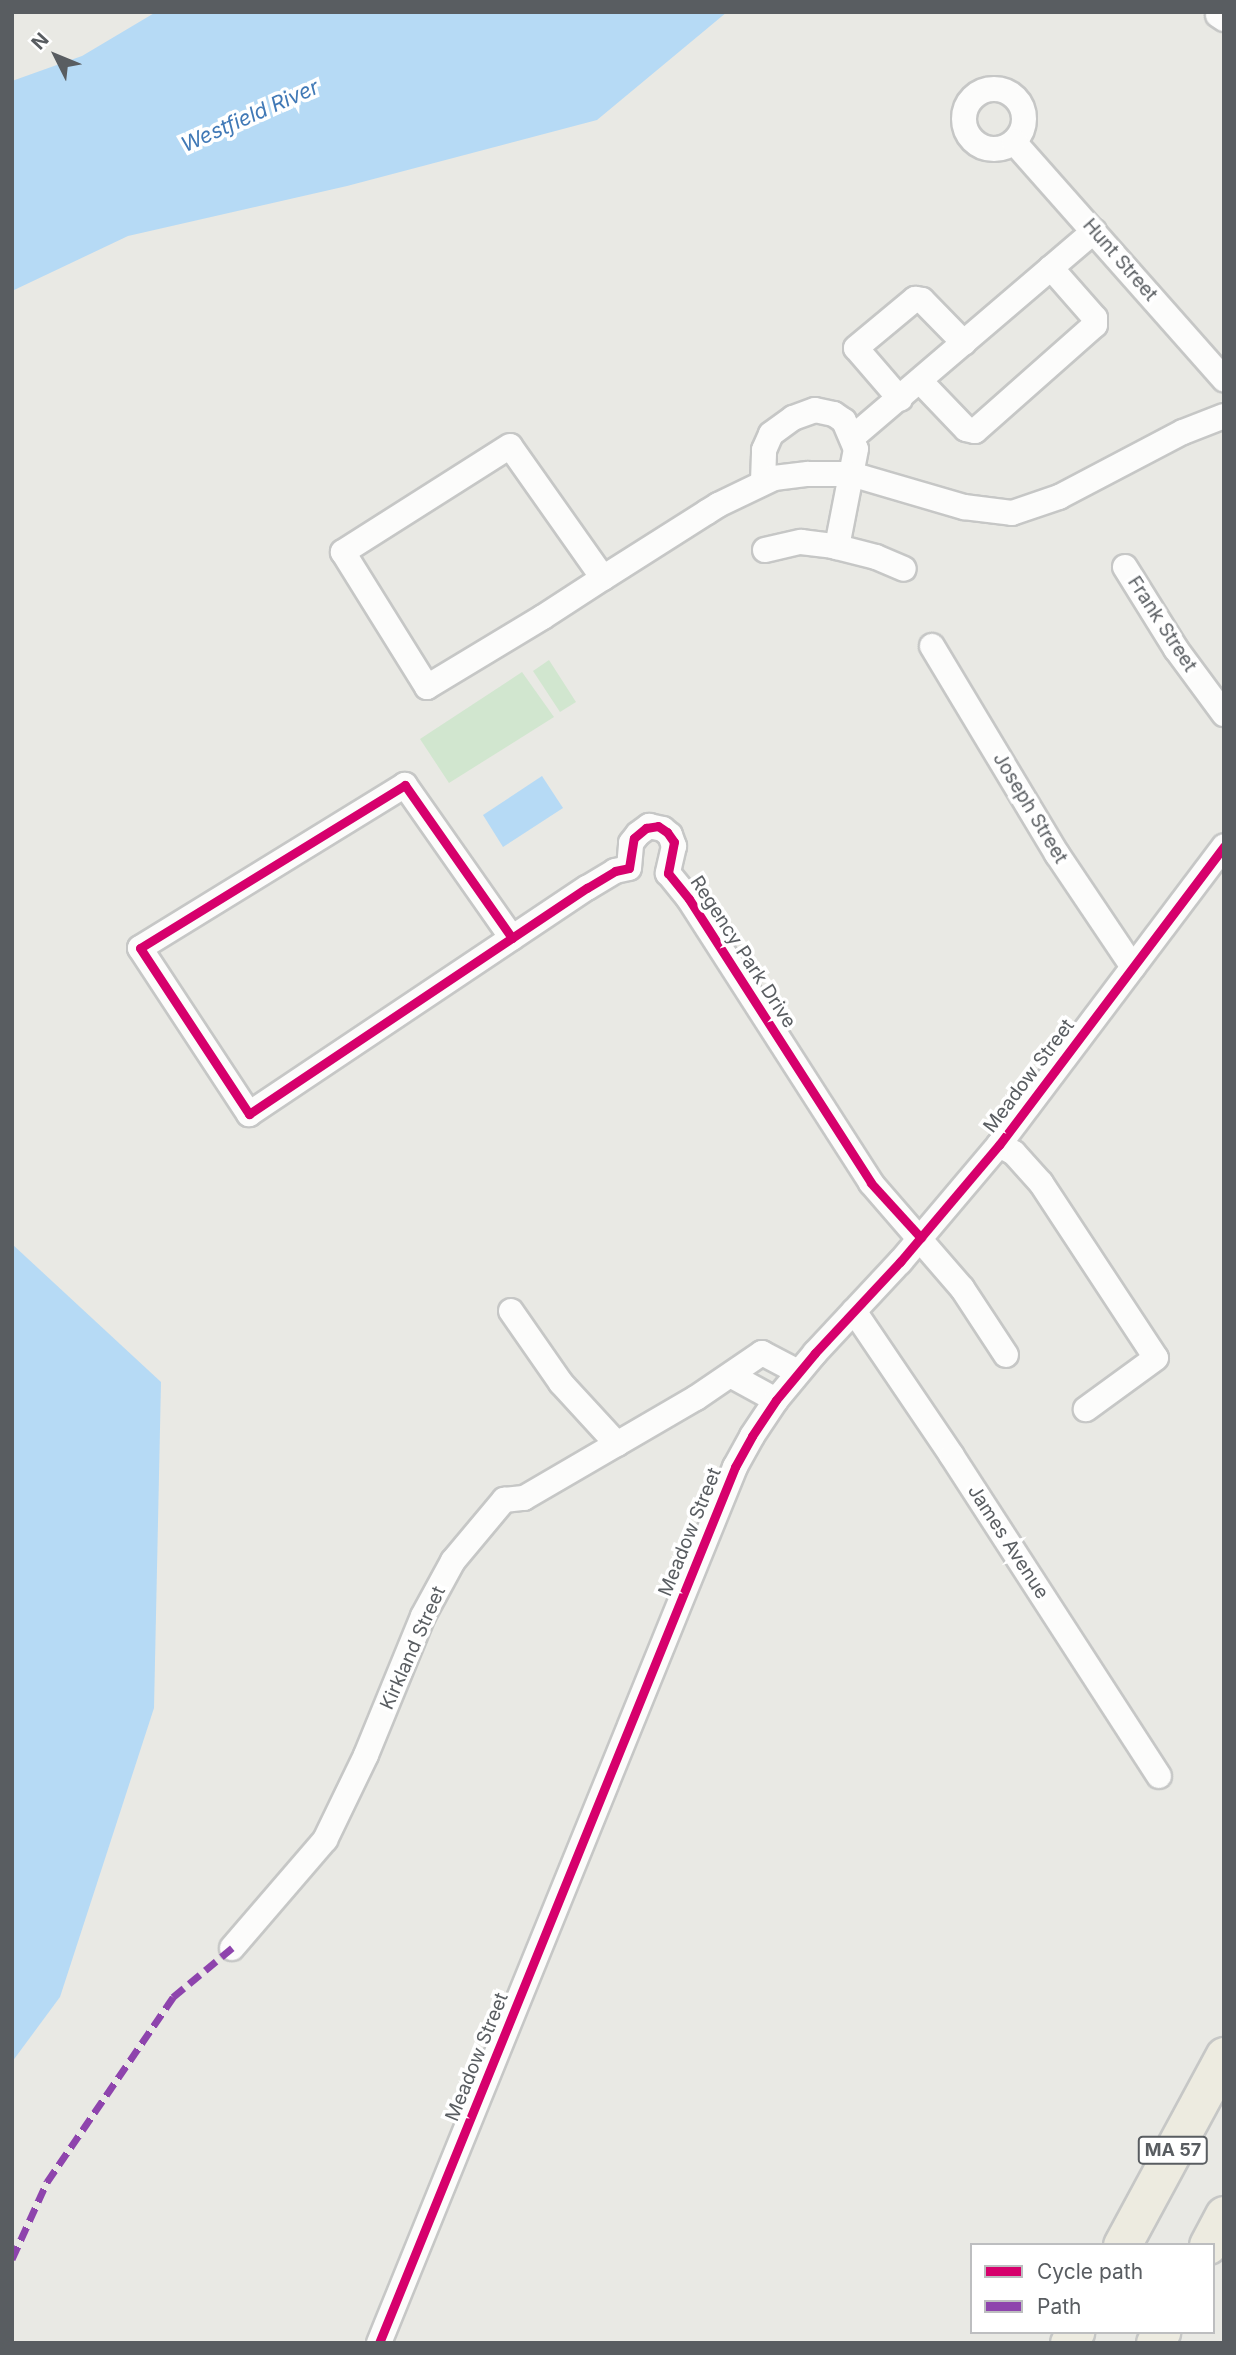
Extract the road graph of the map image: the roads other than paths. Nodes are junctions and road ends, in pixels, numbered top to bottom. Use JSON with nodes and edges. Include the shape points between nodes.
{"nodes":[{"id":1,"x":1014,"y":142,"type":"dead end"},
{"id":2,"x":1094,"y":231,"type":"junction"},
{"id":3,"x":1051,"y":268,"type":"junction"},
{"id":4,"x":964,"y":344,"type":"junction"},
{"id":5,"x":1223,"y":378,"type":"edge"},
{"id":6,"x":920,"y":382,"type":"junction"},
{"id":7,"x":900,"y":399,"type":"junction"},
{"id":8,"x":1224,"y":416,"type":"edge"},
{"id":9,"x":853,"y":437,"type":"junction"},
{"id":10,"x":851,"y":474,"type":"junction"},
{"id":11,"x":763,"y":482,"type":"junction"},
{"id":12,"x":837,"y":547,"type":"junction"},
{"id":13,"x":765,"y":550,"type":"dead end"},
{"id":14,"x":1125,"y":567,"type":"dead end"},
{"id":15,"x":904,"y":569,"type":"dead end"},
{"id":16,"x":603,"y":578,"type":"junction"},
{"id":17,"x":932,"y":646,"type":"dead end"},
{"id":18,"x":1224,"y":714,"type":"edge"},
{"id":19,"x":1224,"y":846,"type":"edge"},
{"id":20,"x":512,"y":938,"type":"junction"},
{"id":21,"x":1133,"y":967,"type":"junction"},
{"id":22,"x":999,"y":1145,"type":"junction"},
{"id":23,"x":921,"y":1238,"type":"junction"},
{"id":24,"x":511,"y":1311,"type":"dead end"},
{"id":25,"x":854,"y":1311,"type":"junction"},
{"id":26,"x":1006,"y":1355,"type":"dead end"},
{"id":27,"x":799,"y":1372,"type":"junction"},
{"id":28,"x":732,"y":1376,"type":"junction"},
{"id":29,"x":776,"y":1400,"type":"junction"},
{"id":30,"x":1086,"y":1409,"type":"dead end"},
{"id":31,"x":617,"y":1444,"type":"junction"},
{"id":32,"x":1159,"y":1776,"type":"dead end"},
{"id":33,"x":232,"y":1948,"type":"dead end"},
{"id":34,"x":1224,"y":2056,"type":"edge"},
{"id":35,"x":1224,"y":2214,"type":"edge"},
{"id":36,"x":1123,"y":2243,"type":"edge"},
{"id":37,"x":1209,"y":2243,"type":"edge"},
{"id":38,"x":379,"y":2343,"type":"edge"}],
"edges":[{"from":1,"to":2,"type":"street","name":"Hunt Street"},
{"from":2,"to":3,"type":"street"},
{"from":2,"to":5,"type":"street","name":"Hunt Street"},
{"from":3,"to":4,"type":"street"},
{"from":3,"to":6,"type":"street","via":[[1095,318],[1095,325],[975,431],[967,429]]},
{"from":4,"to":6,"type":"street"},
{"from":4,"to":7,"type":"street","via":[[922,300],[915,299],[856,348]]},
{"from":6,"to":7,"type":"street"},
{"from":7,"to":9,"type":"street"},
{"from":8,"to":10,"type":"street","via":[[1198,425],[1059,498],[1021,512],[964,507]]},
{"from":9,"to":10,"type":"street","via":[[856,449]]},
{"from":9,"to":11,"type":"street","via":[[834,414],[815,410],[793,418],[767,442]]},
{"from":10,"to":11,"type":"street","via":[[797,474]]},
{"from":10,"to":12,"type":"street"},
{"from":11,"to":16,"type":"street"},
{"from":12,"to":13,"type":"street","via":[[801,542]]},
{"from":12,"to":15,"type":"street"},
{"from":14,"to":18,"type":"street","name":"Frank Street","via":[[1175,649]]},
{"from":16,"to":16,"type":"street","via":[[510,446],[343,552],[427,687]]},
{"from":17,"to":21,"type":"street","name":"Joseph Street","via":[[1057,854]]},
{"from":19,"to":21,"type":"street","name":"Meadow Street"},
{"from":20,"to":20,"type":"street","name":"Regency Park Drive","via":[[405,785],[140,948],[250,1114]]},
{"from":20,"to":23,"type":"street","name":"Regency Park Drive","via":[[606,876],[629,867],[631,843],[638,834],[653,825],[667,832],[674,842],[668,873],[871,1183]]},
{"from":21,"to":22,"type":"street","name":"Meadow Street"},
{"from":22,"to":23,"type":"street","name":"Meadow Street"},
{"from":22,"to":30,"type":"street","via":[[1014,1153],[1041,1183],[1156,1358]]},
{"from":23,"to":25,"type":"street","name":"Meadow Street"},
{"from":23,"to":26,"type":"street","name":"Regency Park Drive","via":[[962,1288]]},
{"from":24,"to":31,"type":"street","via":[[561,1383]]},
{"from":25,"to":27,"type":"street","name":"Meadow Street"},
{"from":25,"to":32,"type":"street","name":"James Avenue"},
{"from":27,"to":28,"type":"street","name":"Kirkland Street","via":[[762,1353]]},
{"from":27,"to":29,"type":"street","name":"Meadow Street"},
{"from":28,"to":29,"type":"street"},
{"from":28,"to":31,"type":"street","name":"Kirkland Street"},
{"from":29,"to":38,"type":"street","name":"Meadow Street","via":[[735,1467]]},
{"from":31,"to":33,"type":"street","name":"Kirkland Street","via":[[524,1498],[504,1500],[474,1533],[423,1616],[325,1840]]},
{"from":34,"to":36,"type":"highway","number":"MA 57"},
{"from":35,"to":37,"type":"highway"}]}
